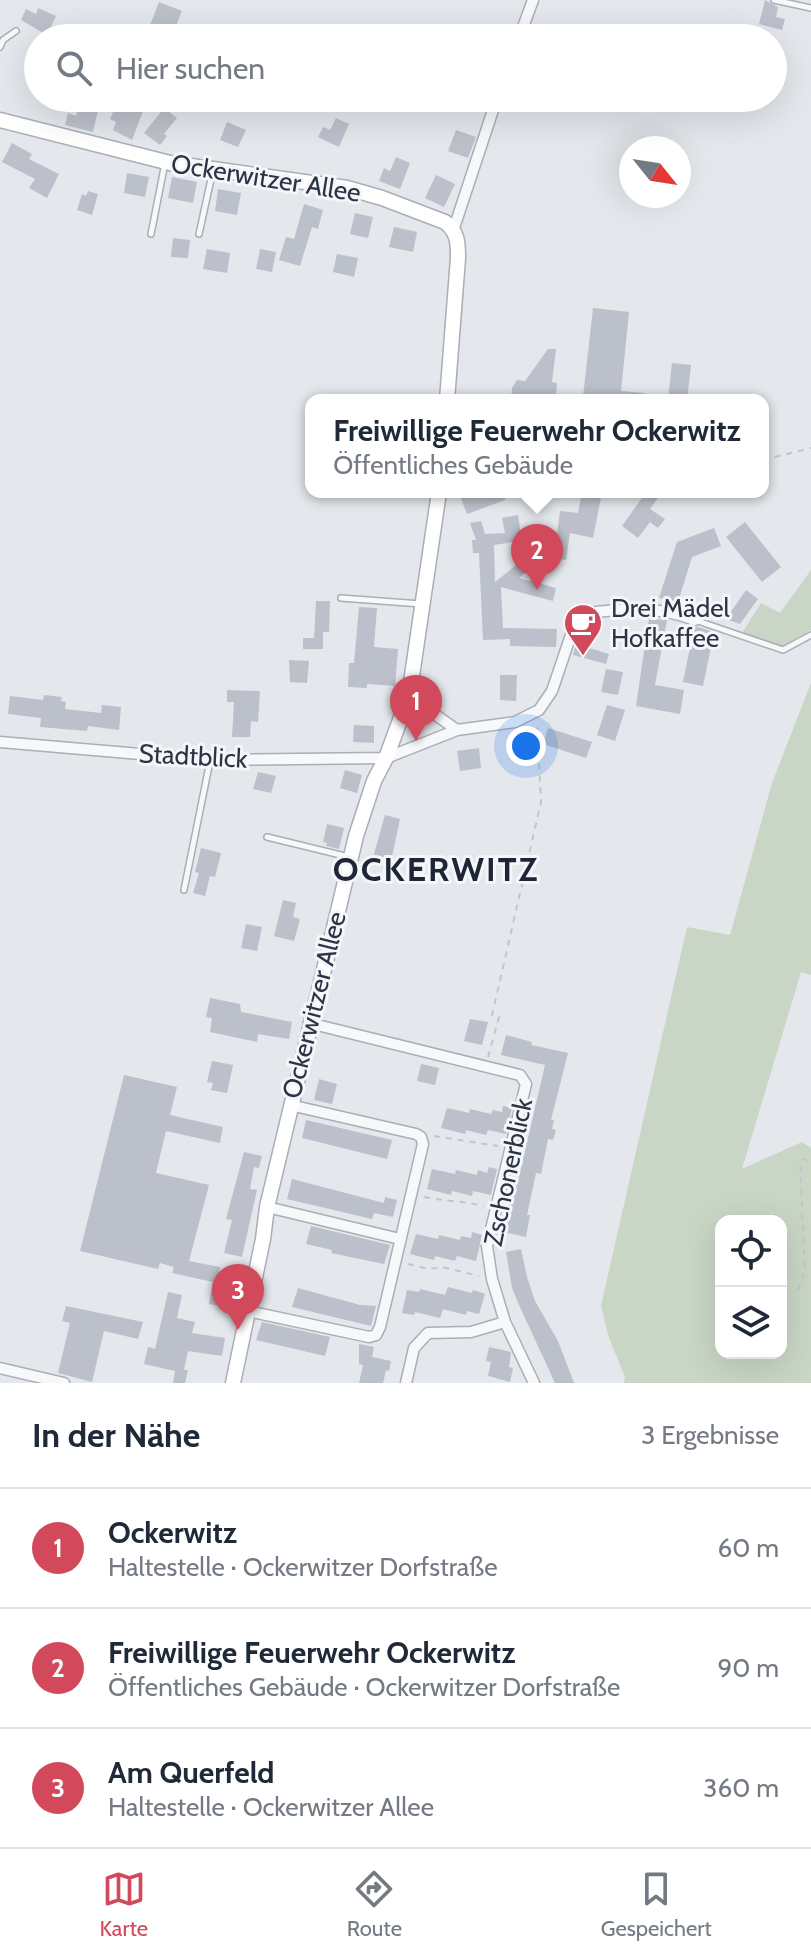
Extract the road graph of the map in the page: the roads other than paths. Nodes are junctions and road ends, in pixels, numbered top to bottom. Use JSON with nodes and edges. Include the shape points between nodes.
{"nodes":[{"id":1,"x":533,"y":0,"type":"edge"},
{"id":2,"x":774,"y":0,"type":"edge"},
{"id":3,"x":811,"y":8,"type":"edge"},
{"id":4,"x":524,"y":24,"type":"edge"},
{"id":5,"x":16,"y":31,"type":"dead end"},
{"id":6,"x":0,"y":47,"type":"edge"},
{"id":7,"x":492,"y":112,"type":"edge"},
{"id":8,"x":0,"y":120,"type":"edge"},
{"id":9,"x":166,"y":162,"type":"junction"},
{"id":10,"x":213,"y":169,"type":"junction"},
{"id":11,"x":454,"y":228,"type":"junction"},
{"id":12,"x":151,"y":234,"type":"dead end"},
{"id":13,"x":199,"y":234,"type":"dead end"},
{"id":14,"x":447,"y":394,"type":"edge"},
{"id":15,"x":438,"y":498,"type":"edge"},
{"id":16,"x":341,"y":598,"type":"dead end"},
{"id":17,"x":422,"y":605,"type":"junction"},
{"id":18,"x":695,"y":620,"type":"joint"},
{"id":19,"x":811,"y":635,"type":"edge"},
{"id":20,"x":409,"y":696,"type":"junction"},
{"id":21,"x":457,"y":730,"type":"junction"},
{"id":22,"x":0,"y":742,"type":"edge"},
{"id":23,"x":386,"y":758,"type":"junction"},
{"id":24,"x":210,"y":760,"type":"junction"},
{"id":25,"x":267,"y":837,"type":"dead end"},
{"id":26,"x":350,"y":857,"type":"junction"},
{"id":27,"x":184,"y":890,"type":"dead end"},
{"id":28,"x":309,"y":1023,"type":"junction"},
{"id":29,"x":290,"y":1105,"type":"junction"},
{"id":30,"x":267,"y":1207,"type":"junction"},
{"id":31,"x":400,"y":1239,"type":"junction"},
{"id":32,"x":248,"y":1311,"type":"junction"},
{"id":33,"x":505,"y":1322,"type":"junction"},
{"id":34,"x":0,"y":1368,"type":"edge"},
{"id":35,"x":64,"y":1383,"type":"edge"},
{"id":36,"x":233,"y":1383,"type":"edge"},
{"id":37,"x":406,"y":1383,"type":"edge"},
{"id":38,"x":534,"y":1383,"type":"edge"}],
"edges":[{"from":1,"to":4,"type":"street"},
{"from":2,"to":3,"type":"lane"},
{"from":5,"to":6,"type":"lane"},
{"from":7,"to":11,"type":"street"},
{"from":8,"to":9,"type":"street","name":"Ockerwitzer Allee"},
{"from":9,"to":10,"type":"street","name":"Ockerwitzer Allee"},
{"from":9,"to":12,"type":"lane"},
{"from":10,"to":11,"type":"street","name":"Ockerwitzer Allee","via":[[347,188]]},
{"from":10,"to":13,"type":"lane"},
{"from":11,"to":14,"type":"street","via":[[458,258]]},
{"from":15,"to":17,"type":"street","name":"Ockerwitzer Allee"},
{"from":16,"to":17,"type":"lane"},
{"from":17,"to":20,"type":"street","name":"Ockerwitzer Allee"},
{"from":18,"to":19,"type":"lane","via":[[783,650]]},
{"from":18,"to":21,"type":"street","via":[[655,608],[578,614],[552,691],[539,710],[515,722]]},
{"from":20,"to":21,"type":"street"},
{"from":20,"to":23,"type":"street","name":"Ockerwitzer Allee"},
{"from":21,"to":23,"type":"street"},
{"from":22,"to":24,"type":"street","name":"Stadtblick"},
{"from":23,"to":24,"type":"street","name":"Stadtblick"},
{"from":23,"to":26,"type":"street","name":"Ockerwitzer Allee"},
{"from":24,"to":27,"type":"lane"},
{"from":25,"to":26,"type":"lane"},
{"from":26,"to":28,"type":"street","name":"Ockerwitzer Allee"},
{"from":28,"to":29,"type":"street","name":"Ockerwitzer Allee"},
{"from":28,"to":33,"type":"street","name":"Zschonerblick","via":[[520,1075],[526,1084],[487,1246]]},
{"from":29,"to":30,"type":"street","name":"Ockerwitzer Allee"},
{"from":29,"to":31,"type":"street","via":[[421,1137]]},
{"from":30,"to":31,"type":"street"},
{"from":30,"to":32,"type":"street","name":"Ockerwitzer Allee"},
{"from":31,"to":32,"type":"street","via":[[376,1335]]},
{"from":32,"to":36,"type":"street","name":"Ockerwitzer Allee"},
{"from":33,"to":37,"type":"street","via":[[471,1332],[428,1333],[414,1348]]},
{"from":33,"to":38,"type":"street","name":"Zschonerblick"},
{"from":34,"to":35,"type":"street"}]}
